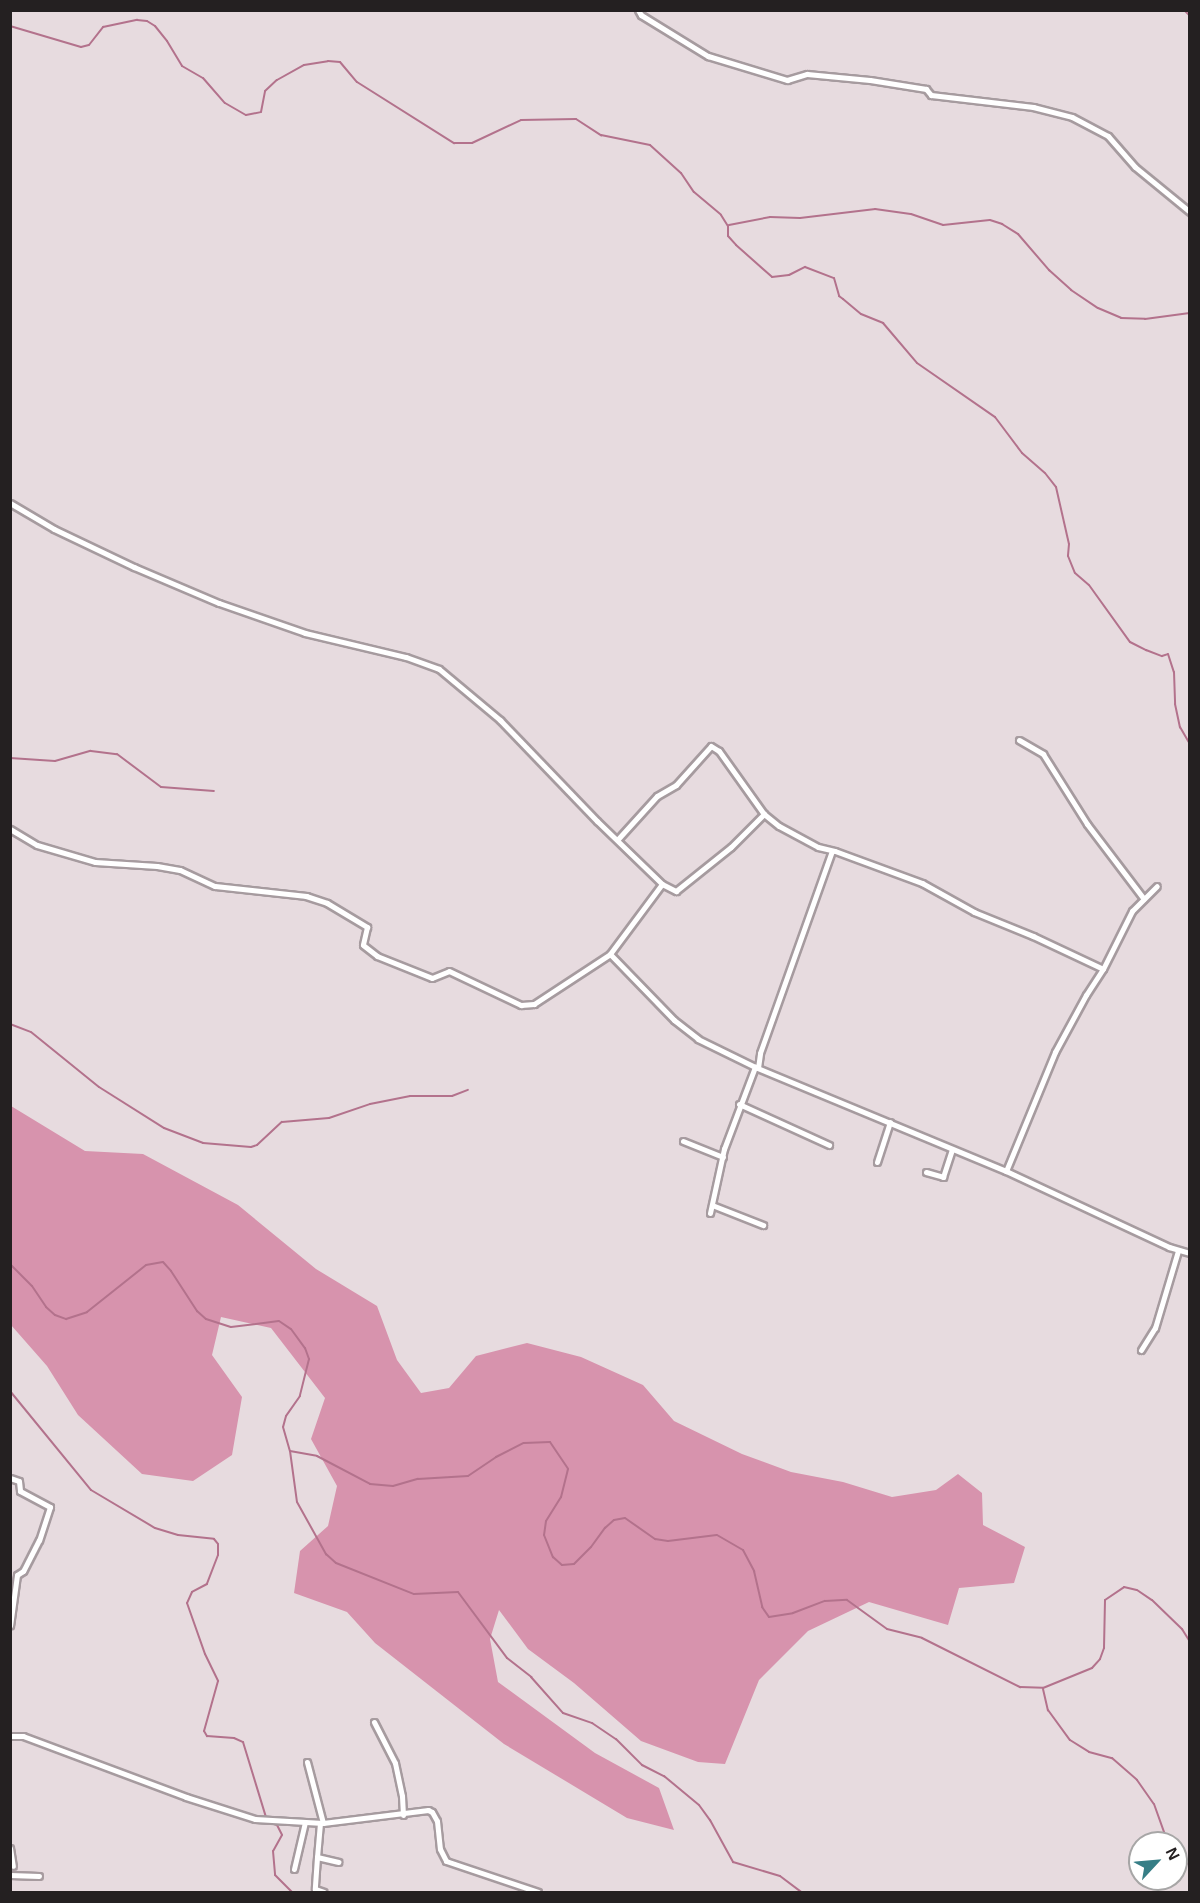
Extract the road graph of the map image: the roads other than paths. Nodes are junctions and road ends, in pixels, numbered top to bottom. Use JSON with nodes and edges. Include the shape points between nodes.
{"nodes":[{"id":1,"x":638,"y":10,"type":"edge"},
{"id":2,"x":1190,"y":212,"type":"edge"},
{"id":3,"x":10,"y":503,"type":"edge"},
{"id":4,"x":1019,"y":740,"type":"dead end"},
{"id":5,"x":764,"y":814,"type":"junction"},
{"id":6,"x":10,"y":829,"type":"edge"},
{"id":7,"x":618,"y":839,"type":"junction"},
{"id":8,"x":832,"y":851,"type":"junction"},
{"id":9,"x":662,"y":884,"type":"junction"},
{"id":10,"x":1157,"y":886,"type":"dead end"},
{"id":11,"x":1144,"y":898,"type":"junction"},
{"id":12,"x":610,"y":954,"type":"junction"},
{"id":13,"x":1103,"y":969,"type":"junction"},
{"id":14,"x":756,"y":1068,"type":"junction"},
{"id":15,"x":739,"y":1104,"type":"junction"},
{"id":16,"x":890,"y":1122,"type":"junction"},
{"id":17,"x":683,"y":1141,"type":"dead end"},
{"id":18,"x":829,"y":1145,"type":"dead end"},
{"id":19,"x":952,"y":1150,"type":"junction"},
{"id":20,"x":723,"y":1157,"type":"junction"},
{"id":21,"x":877,"y":1162,"type":"dead end"},
{"id":22,"x":926,"y":1172,"type":"dead end"},
{"id":23,"x":1006,"y":1172,"type":"junction"},
{"id":24,"x":712,"y":1205,"type":"junction"},
{"id":25,"x":710,"y":1213,"type":"dead end"},
{"id":26,"x":763,"y":1225,"type":"dead end"},
{"id":27,"x":1178,"y":1251,"type":"junction"},
{"id":28,"x":1190,"y":1253,"type":"edge"},
{"id":29,"x":1141,"y":1350,"type":"dead end"},
{"id":30,"x":10,"y":1478,"type":"edge"},
{"id":31,"x":10,"y":1626,"type":"edge"},
{"id":32,"x":374,"y":1722,"type":"dead end"},
{"id":33,"x":10,"y":1736,"type":"edge"},
{"id":34,"x":308,"y":1762,"type":"dead end"},
{"id":35,"x":403,"y":1815,"type":"junction"},
{"id":36,"x":305,"y":1822,"type":"junction"},
{"id":37,"x":321,"y":1823,"type":"junction"},
{"id":38,"x":10,"y":1848,"type":"edge"},
{"id":39,"x":317,"y":1857,"type":"junction"},
{"id":40,"x":11,"y":1858,"type":"edge"},
{"id":41,"x":338,"y":1862,"type":"dead end"},
{"id":42,"x":13,"y":1866,"type":"dead end"},
{"id":43,"x":294,"y":1869,"type":"dead end"},
{"id":44,"x":10,"y":1875,"type":"edge"},
{"id":45,"x":39,"y":1876,"type":"dead end"},
{"id":46,"x":324,"y":1893,"type":"edge"},
{"id":47,"x":538,"y":1893,"type":"edge"}],
"edges":[{"from":1,"to":2,"type":"street","via":[[708,56],[787,80],[807,74],[870,80],[1072,117],[1108,136],[1135,168]]},
{"from":3,"to":7,"type":"street","via":[[54,529],[219,603],[305,633],[406,657],[439,669],[500,720]]},
{"from":4,"to":11,"type":"street","via":[[1043,754],[1087,824]]},
{"from":5,"to":7,"type":"street","via":[[719,751],[711,746]]},
{"from":5,"to":8,"type":"street","via":[[810,843]]},
{"from":5,"to":9,"type":"street","via":[[731,847],[676,891]]},
{"from":6,"to":12,"type":"street","via":[[37,845],[95,862],[169,868],[215,886],[320,900],[367,927],[363,945],[377,956],[432,978],[449,971],[521,1005],[534,1004]]},
{"from":7,"to":9,"type":"street"},
{"from":8,"to":13,"type":"street","via":[[922,884],[974,912]]},
{"from":8,"to":14,"type":"street"},
{"from":9,"to":12,"type":"street"},
{"from":10,"to":11,"type":"street"},
{"from":11,"to":13,"type":"street","via":[[1132,911]]},
{"from":12,"to":14,"type":"street","via":[[674,1020],[699,1039]]},
{"from":13,"to":23,"type":"street","via":[[1055,1052]]},
{"from":14,"to":15,"type":"street"},
{"from":14,"to":16,"type":"street"},
{"from":15,"to":18,"type":"street"},
{"from":15,"to":20,"type":"street"},
{"from":16,"to":19,"type":"street"},
{"from":16,"to":21,"type":"street"},
{"from":17,"to":20,"type":"street"},
{"from":19,"to":22,"type":"street","via":[[943,1177]]},
{"from":19,"to":23,"type":"street"},
{"from":20,"to":24,"type":"street"},
{"from":23,"to":27,"type":"street"},
{"from":24,"to":25,"type":"street"},
{"from":24,"to":26,"type":"street"},
{"from":27,"to":28,"type":"street"},
{"from":27,"to":29,"type":"street","via":[[1155,1328]]},
{"from":30,"to":31,"type":"street","via":[[19,1481],[20,1491],[50,1507],[39,1540],[17,1575]]},
{"from":32,"to":35,"type":"street","via":[[395,1763]]},
{"from":33,"to":36,"type":"street","via":[[23,1736],[255,1819]]},
{"from":34,"to":37,"type":"street"},
{"from":35,"to":37,"type":"street"},
{"from":35,"to":47,"type":"street","via":[[428,1810],[435,1815],[440,1849],[446,1861]]},
{"from":36,"to":37,"type":"street"},
{"from":36,"to":43,"type":"street"},
{"from":37,"to":39,"type":"street"},
{"from":38,"to":40,"type":"street"},
{"from":39,"to":41,"type":"street"},
{"from":39,"to":46,"type":"street","via":[[315,1887]]},
{"from":40,"to":42,"type":"street"},
{"from":44,"to":45,"type":"street"}]}
